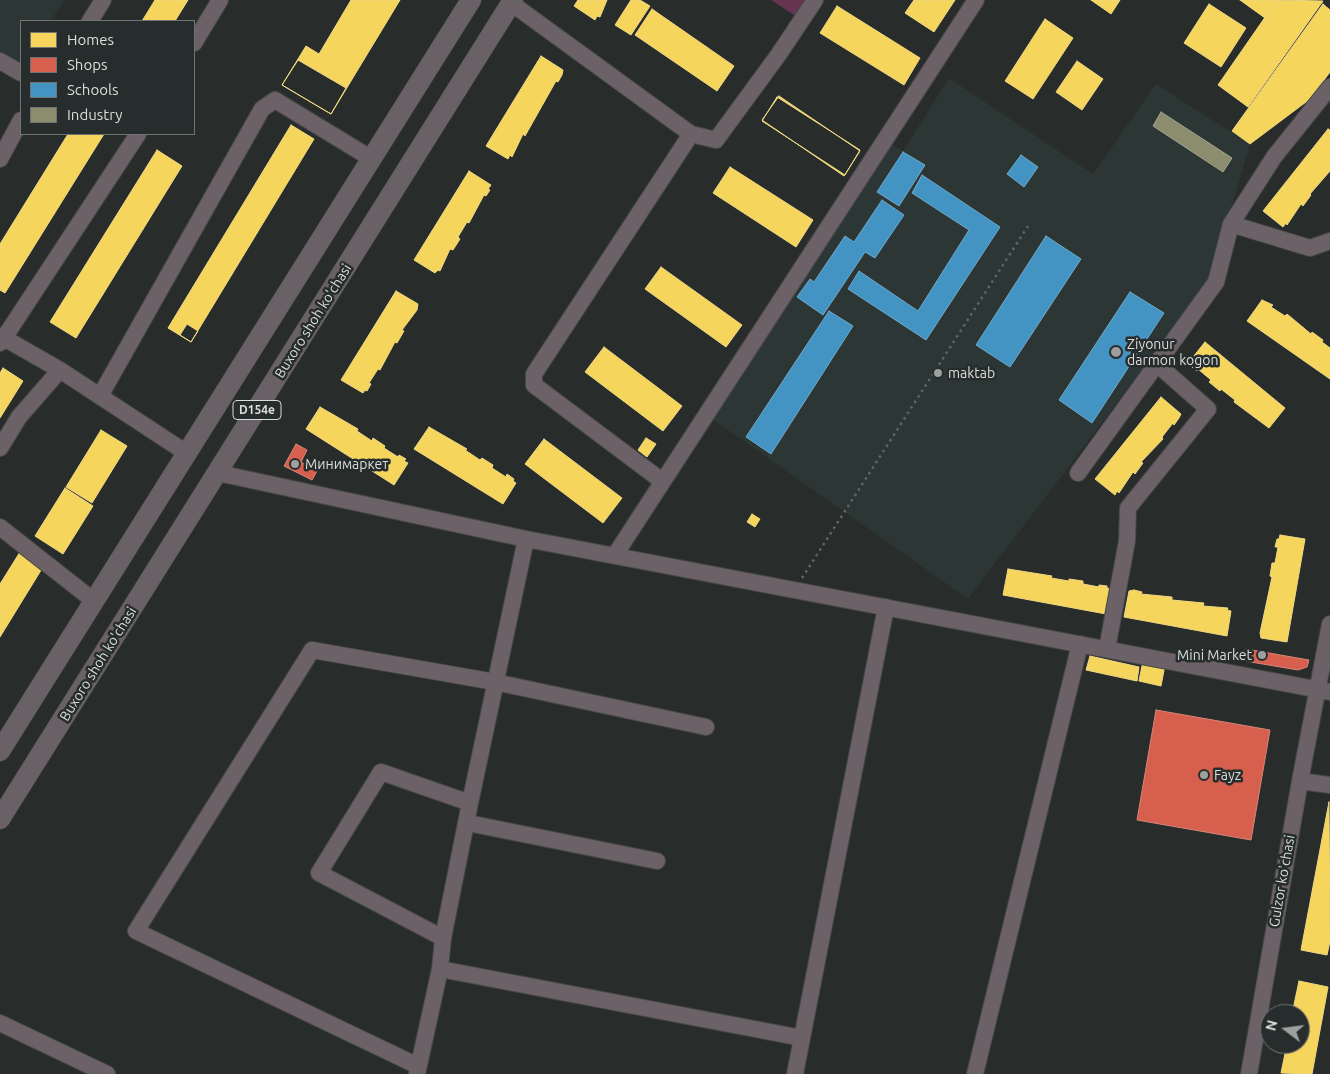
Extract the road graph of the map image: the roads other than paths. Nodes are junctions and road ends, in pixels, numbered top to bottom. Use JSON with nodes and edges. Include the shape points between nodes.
{"nodes":[{"id":1,"x":103,"y":0,"type":"edge"},
{"id":2,"x":220,"y":0,"type":"edge"},
{"id":3,"x":471,"y":0,"type":"edge"},
{"id":4,"x":815,"y":0,"type":"edge"},
{"id":5,"x":976,"y":0,"type":"edge"},
{"id":6,"x":512,"y":1,"type":"edge"},
{"id":7,"x":91,"y":20,"type":"edge"},
{"id":8,"x":195,"y":40,"type":"edge"},
{"id":9,"x":0,"y":61,"type":"edge"},
{"id":10,"x":20,"y":72,"type":"edge"},
{"id":11,"x":1330,"y":87,"type":"edge"},
{"id":12,"x":20,"y":122,"type":"edge"},
{"id":13,"x":691,"y":134,"type":"junction"},
{"id":14,"x":137,"y":135,"type":"edge"},
{"id":15,"x":0,"y":159,"type":"edge"},
{"id":16,"x":372,"y":159,"type":"junction"},
{"id":17,"x":1231,"y":224,"type":"junction"},
{"id":18,"x":1330,"y":241,"type":"edge"},
{"id":19,"x":1,"y":339,"type":"edge"},
{"id":20,"x":1157,"y":364,"type":"junction"},
{"id":21,"x":60,"y":370,"type":"junction"},
{"id":22,"x":100,"y":396,"type":"junction"},
{"id":23,"x":0,"y":448,"type":"edge"},
{"id":24,"x":188,"y":454,"type":"junction"},
{"id":25,"x":218,"y":473,"type":"junction"},
{"id":26,"x":1078,"y":473,"type":"dead end"},
{"id":27,"x":662,"y":481,"type":"junction"},
{"id":28,"x":0,"y":527,"type":"edge"},
{"id":29,"x":526,"y":539,"type":"junction"},
{"id":30,"x":615,"y":555,"type":"junction"},
{"id":31,"x":94,"y":601,"type":"junction"},
{"id":32,"x":886,"y":607,"type":"junction"},
{"id":33,"x":1330,"y":624,"type":"edge"},
{"id":34,"x":1080,"y":644,"type":"junction"},
{"id":35,"x":1108,"y":649,"type":"junction"},
{"id":36,"x":495,"y":682,"type":"junction"},
{"id":37,"x":1323,"y":690,"type":"edge"},
{"id":38,"x":706,"y":727,"type":"dead end"},
{"id":39,"x":0,"y":751,"type":"edge"},
{"id":40,"x":1300,"y":780,"type":"junction"},
{"id":41,"x":1330,"y":786,"type":"edge"},
{"id":42,"x":470,"y":803,"type":"junction"},
{"id":43,"x":0,"y":819,"type":"edge"},
{"id":44,"x":468,"y":823,"type":"junction"},
{"id":45,"x":657,"y":861,"type":"dead end"},
{"id":46,"x":443,"y":938,"type":"junction"},
{"id":47,"x":440,"y":969,"type":"junction"},
{"id":48,"x":0,"y":1023,"type":"edge"},
{"id":49,"x":802,"y":1038,"type":"junction"},
{"id":50,"x":418,"y":1070,"type":"edge"},
{"id":51,"x":106,"y":1074,"type":"edge"},
{"id":52,"x":795,"y":1074,"type":"edge"},
{"id":53,"x":975,"y":1074,"type":"edge"},
{"id":54,"x":1249,"y":1074,"type":"edge"}],
"edges":[{"from":1,"to":7,"type":"street"},
{"from":2,"to":8,"type":"street"},
{"from":3,"to":16,"type":"main road","number":"D154e"},
{"from":4,"to":13,"type":"street","via":[[716,140]]},
{"from":5,"to":27,"type":"street"},
{"from":6,"to":13,"type":"street"},
{"from":6,"to":25,"type":"main road","name":"Buxoro shoh ko'chasi","number":"D154e"},
{"from":9,"to":10,"type":"street"},
{"from":11,"to":17,"type":"street","via":[[1274,157]]},
{"from":12,"to":15,"type":"street"},
{"from":13,"to":27,"type":"street","via":[[534,374],[534,385]]},
{"from":14,"to":19,"type":"street"},
{"from":16,"to":22,"type":"street","via":[[275,100],[262,109]]},
{"from":16,"to":24,"type":"main road","number":"D154e"},
{"from":17,"to":18,"type":"street","via":[[1310,248]]},
{"from":17,"to":20,"type":"street","via":[[1216,282]]},
{"from":19,"to":21,"type":"street"},
{"from":20,"to":26,"type":"street"},
{"from":20,"to":35,"type":"street","via":[[1208,409],[1128,508],[1127,541]]},
{"from":21,"to":22,"type":"street"},
{"from":21,"to":23,"type":"street","via":[[19,417]]},
{"from":22,"to":24,"type":"street"},
{"from":24,"to":31,"type":"main road","number":"D154e"},
{"from":25,"to":29,"type":"street"},
{"from":25,"to":43,"type":"main road","name":"Buxoro shoh ko'chasi","number":"D154e"},
{"from":27,"to":30,"type":"street"},
{"from":28,"to":31,"type":"street"},
{"from":29,"to":30,"type":"street"},
{"from":29,"to":36,"type":"street"},
{"from":30,"to":32,"type":"street"},
{"from":31,"to":39,"type":"main road","number":"D154e"},
{"from":32,"to":34,"type":"street"},
{"from":32,"to":49,"type":"street"},
{"from":33,"to":37,"type":"street","name":"Gulzor ko'chasi"},
{"from":34,"to":35,"type":"street"},
{"from":34,"to":53,"type":"street"},
{"from":35,"to":37,"type":"street"},
{"from":36,"to":38,"type":"street"},
{"from":36,"to":42,"type":"street"},
{"from":36,"to":50,"type":"street","via":[[312,650],[136,931]]},
{"from":37,"to":40,"type":"street","name":"Gulzor ko'chasi"},
{"from":40,"to":41,"type":"street"},
{"from":40,"to":54,"type":"street","name":"Gulzor ko'chasi"},
{"from":42,"to":44,"type":"street"},
{"from":42,"to":46,"type":"street","via":[[381,772],[320,873]]},
{"from":44,"to":45,"type":"street"},
{"from":44,"to":46,"type":"street"},
{"from":46,"to":47,"type":"street"},
{"from":47,"to":49,"type":"street"},
{"from":47,"to":50,"type":"street"},
{"from":48,"to":51,"type":"street"},
{"from":49,"to":52,"type":"street"}]}
